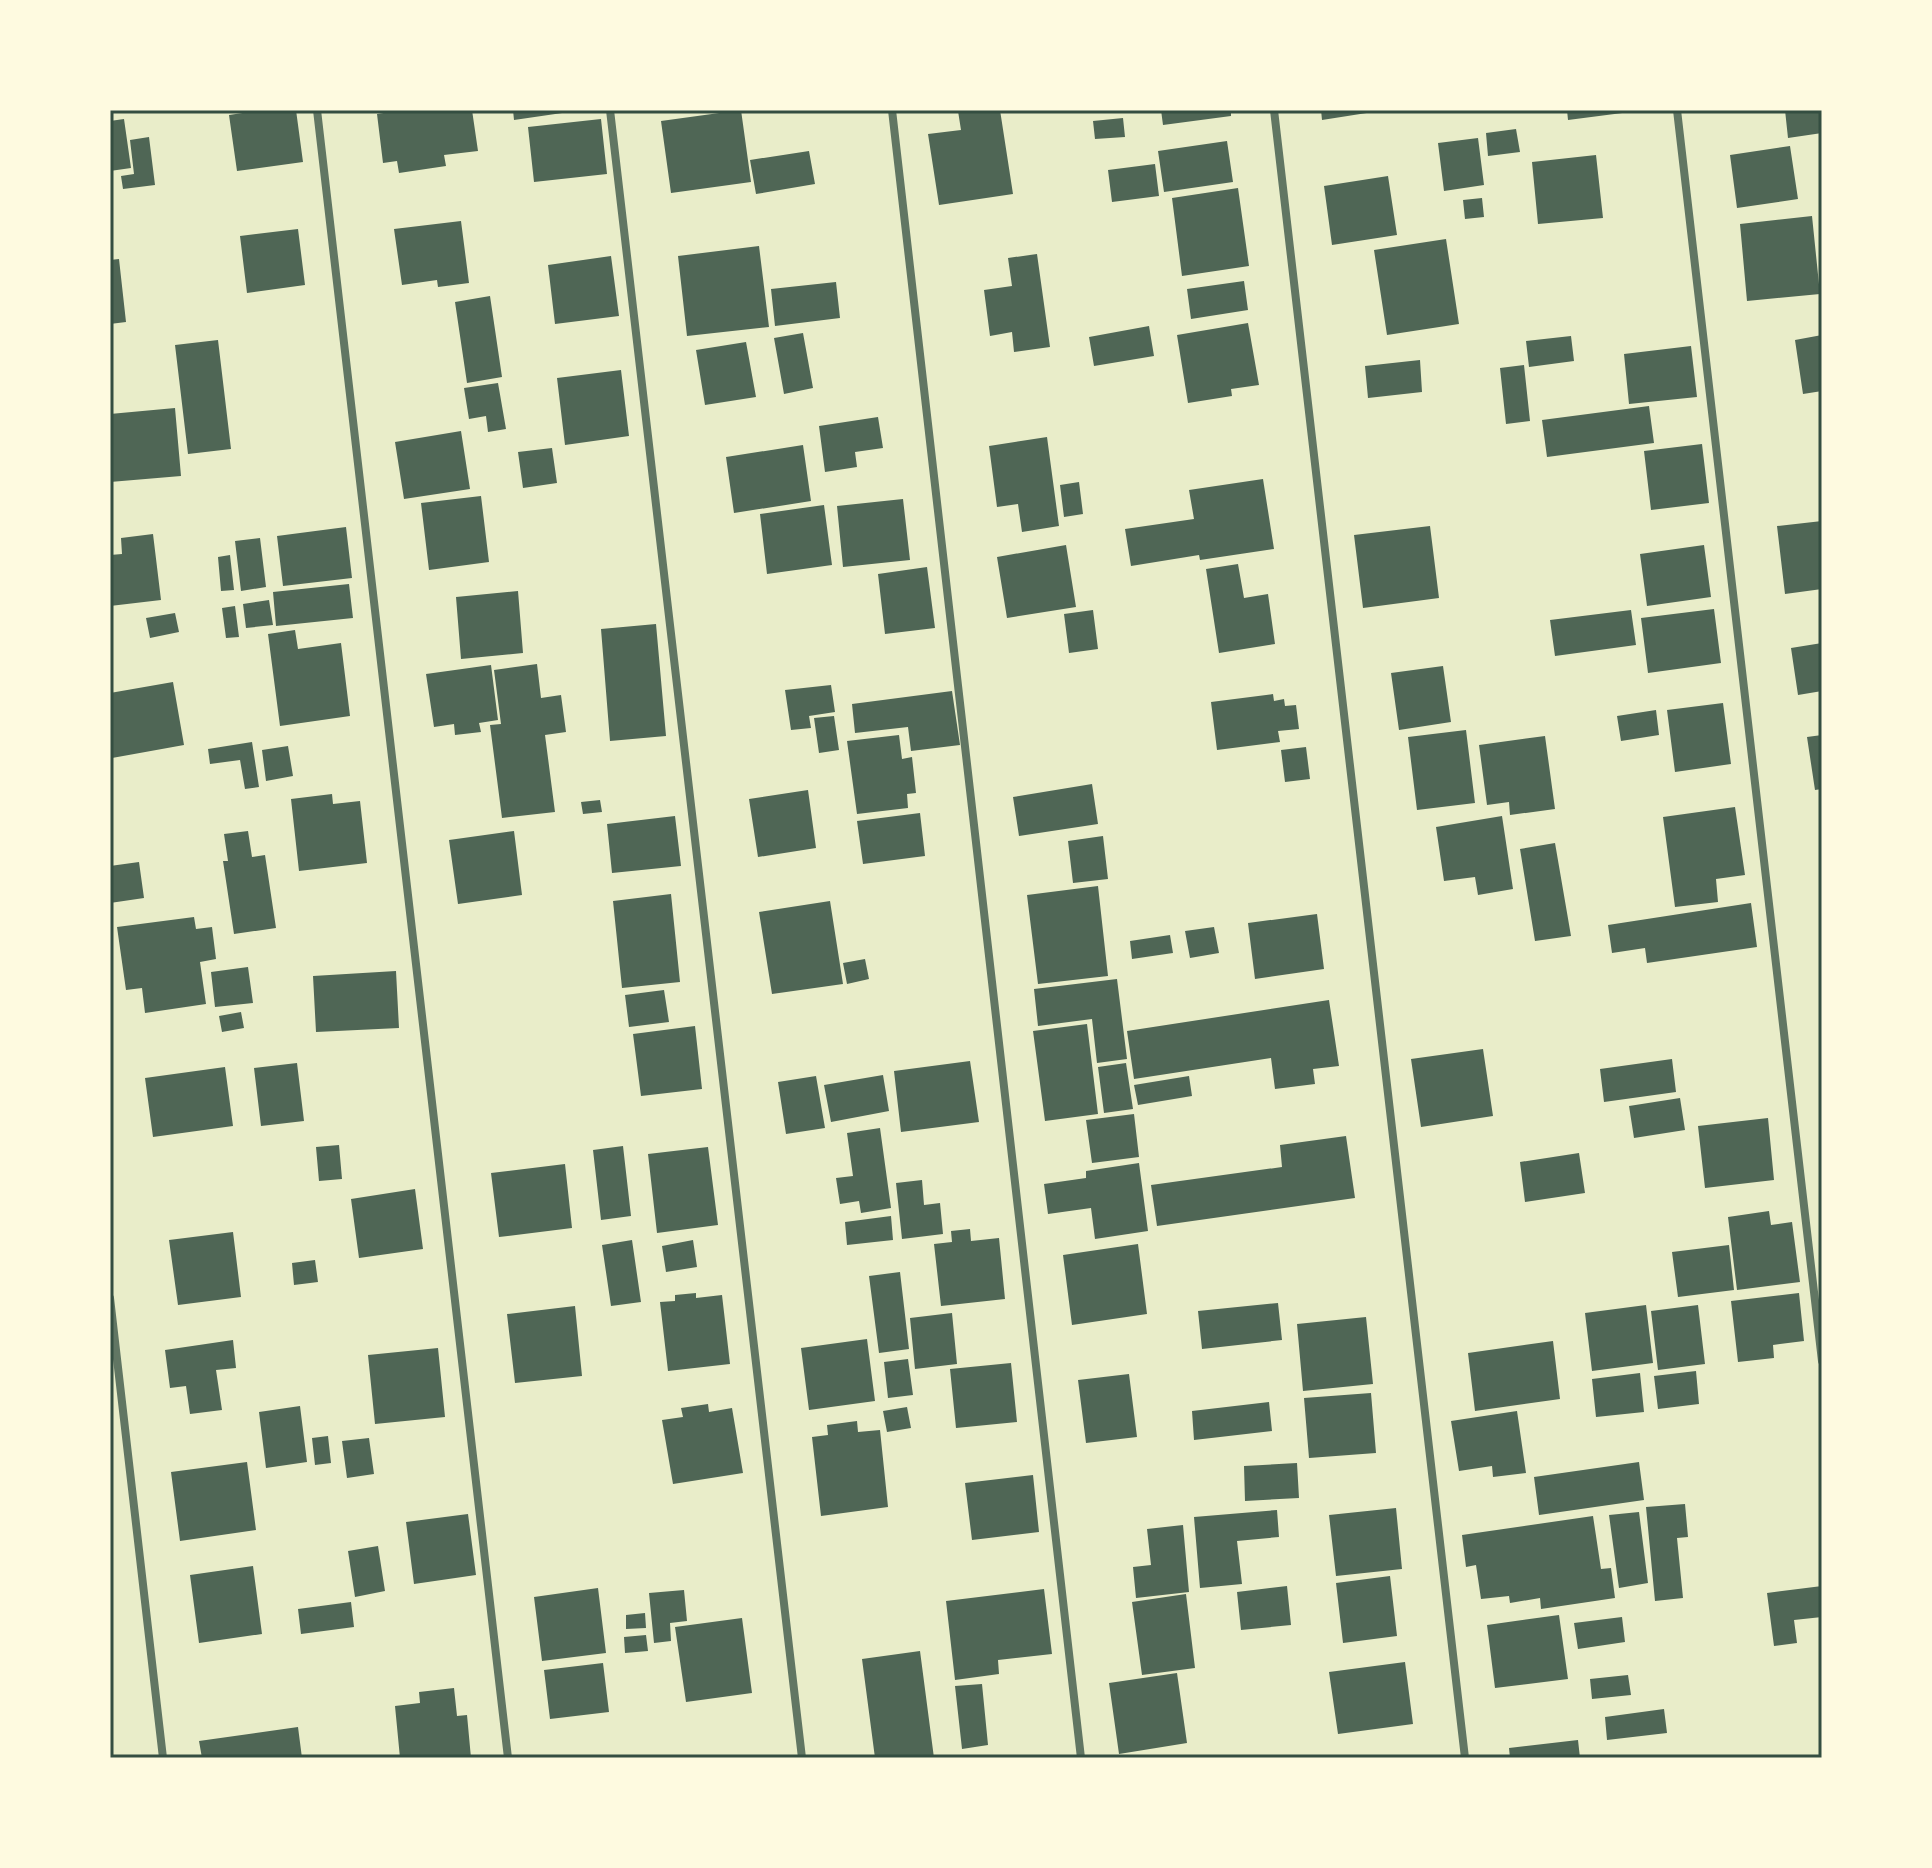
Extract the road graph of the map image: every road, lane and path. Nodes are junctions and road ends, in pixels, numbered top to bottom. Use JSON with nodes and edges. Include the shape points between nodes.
{"nodes":[{"id":1,"x":317,"y":110,"type":"edge"},
{"id":2,"x":610,"y":110,"type":"edge"},
{"id":3,"x":892,"y":110,"type":"edge"},
{"id":4,"x":1274,"y":110,"type":"edge"},
{"id":5,"x":1677,"y":110,"type":"edge"},
{"id":6,"x":110,"y":1298,"type":"edge"},
{"id":7,"x":1822,"y":1361,"type":"edge"},
{"id":8,"x":163,"y":1758,"type":"edge"},
{"id":9,"x":508,"y":1758,"type":"edge"},
{"id":10,"x":802,"y":1758,"type":"edge"},
{"id":11,"x":1081,"y":1758,"type":"edge"},
{"id":12,"x":1465,"y":1758,"type":"edge"}],
"edges":[{"from":1,"to":9,"type":"street"},
{"from":2,"to":10,"type":"street"},
{"from":3,"to":11,"type":"street"},
{"from":4,"to":12,"type":"street"},
{"from":5,"to":7,"type":"street"},
{"from":6,"to":8,"type":"street"}]}
